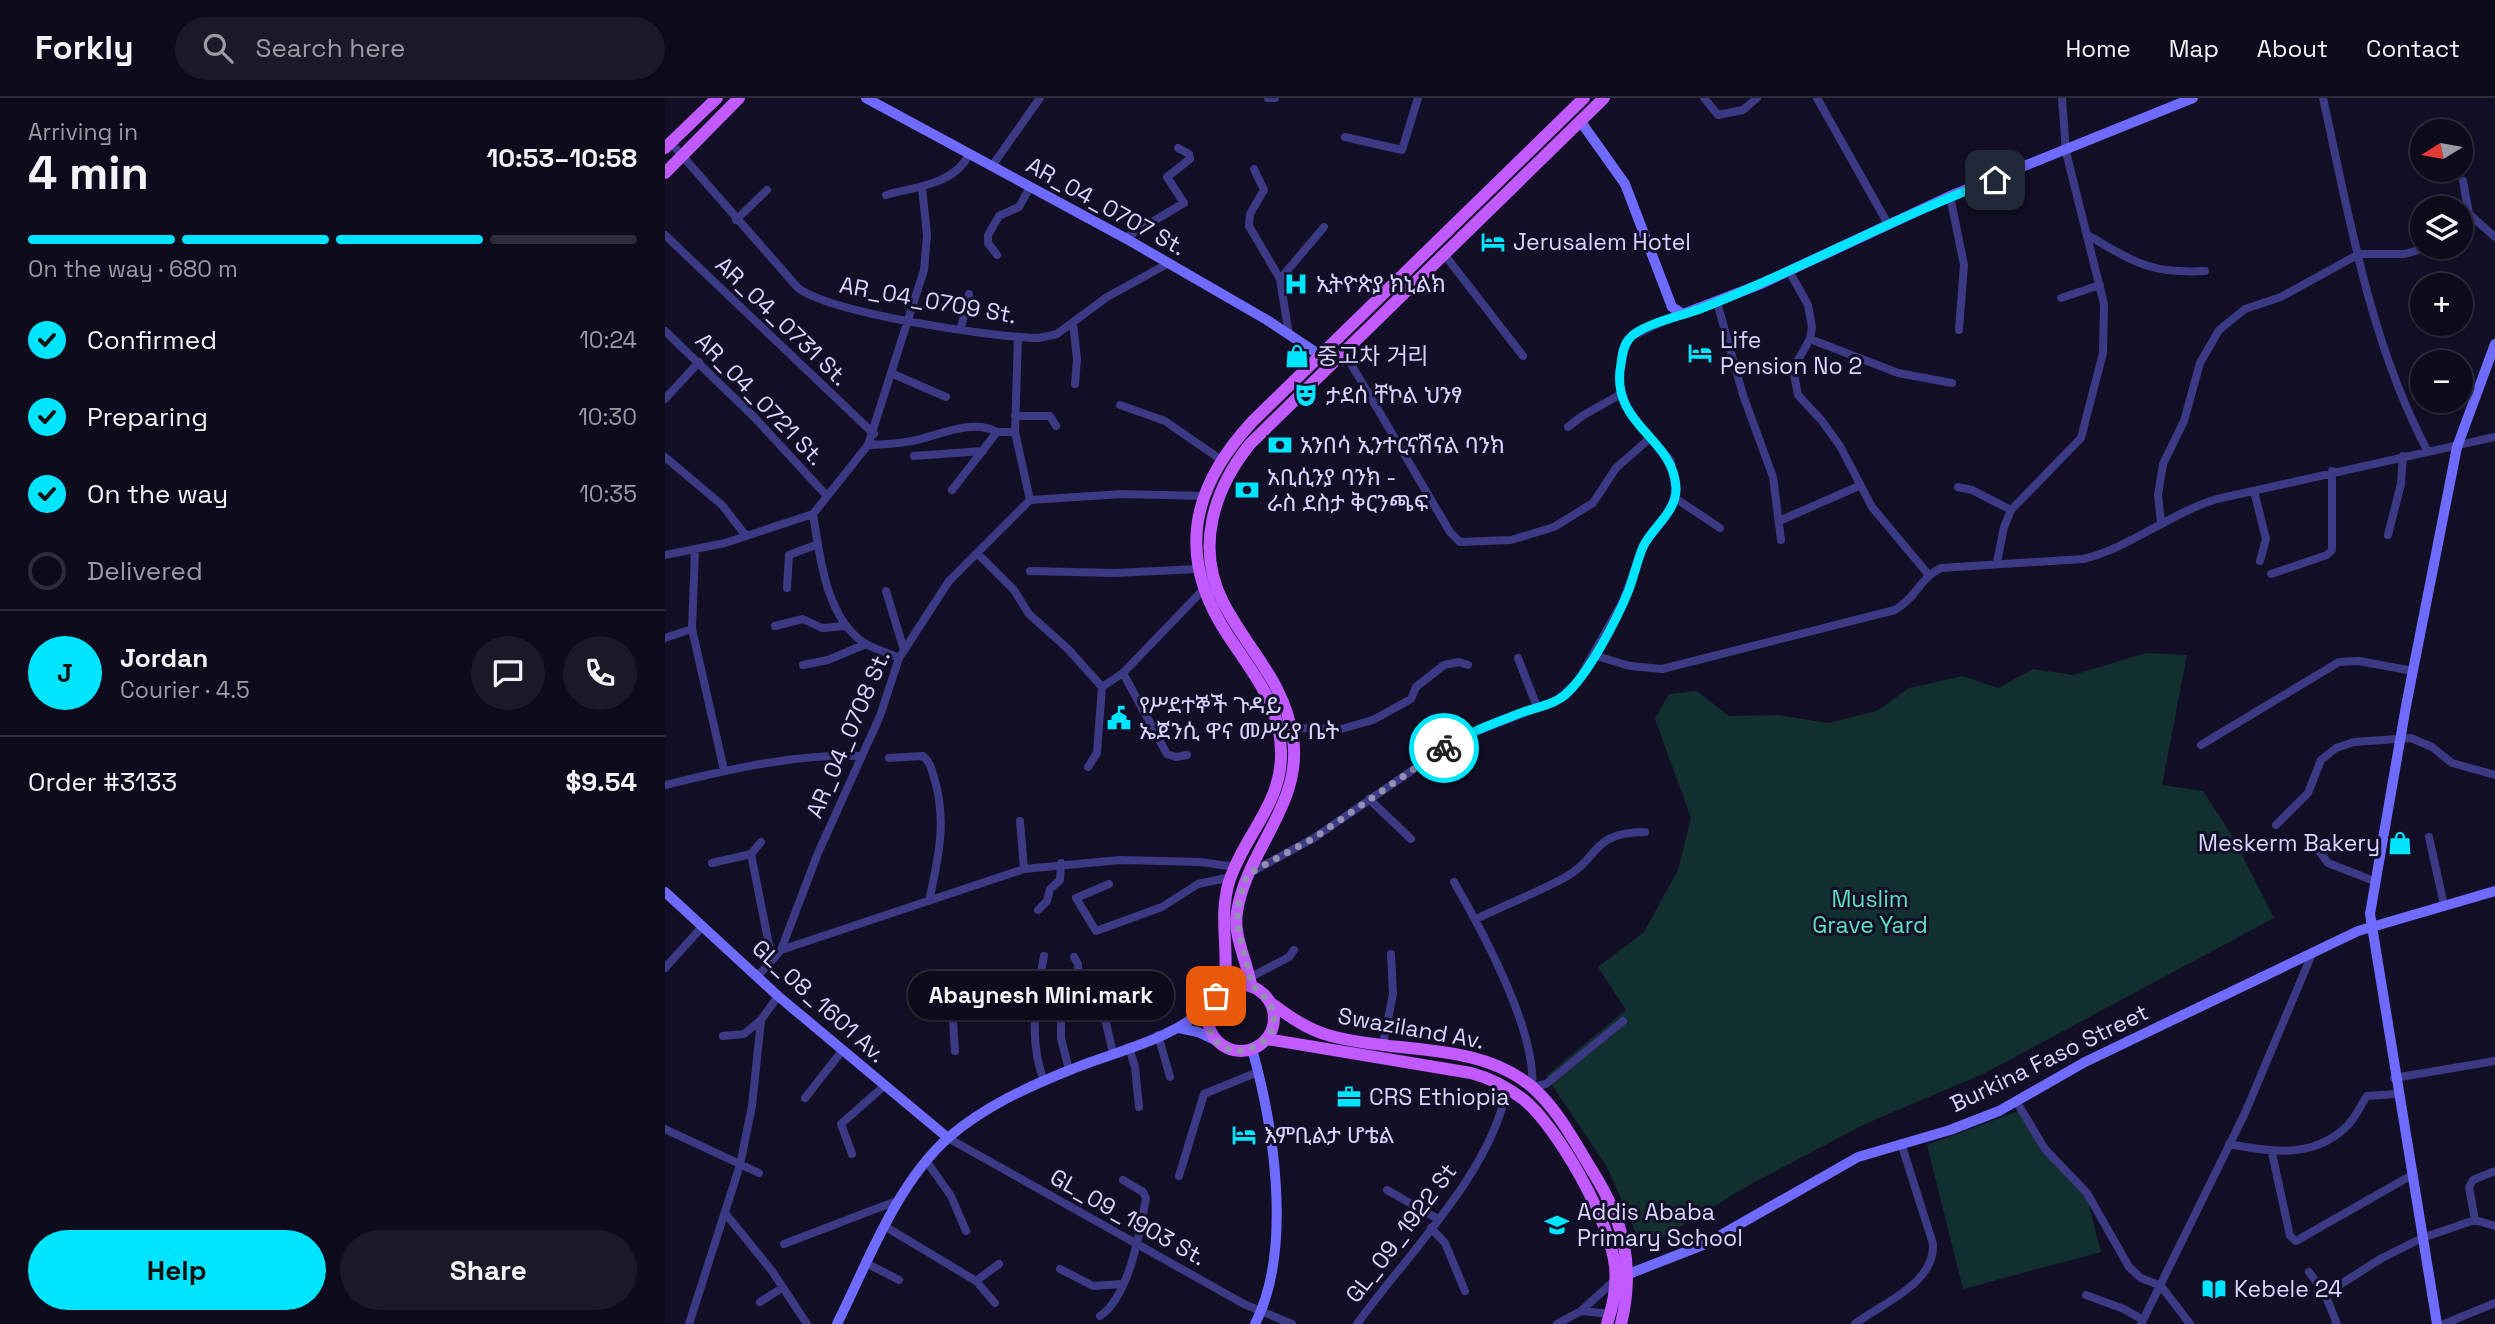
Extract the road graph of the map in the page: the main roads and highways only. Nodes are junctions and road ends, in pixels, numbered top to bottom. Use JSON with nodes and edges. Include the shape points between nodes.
{"nodes":[{"id":1,"x":716,"y":98,"type":"edge"},
{"id":2,"x":739,"y":98,"type":"edge"},
{"id":3,"x":866,"y":98,"type":"edge"},
{"id":4,"x":1584,"y":98,"type":"edge"},
{"id":5,"x":1604,"y":98,"type":"edge"},
{"id":6,"x":2193,"y":98,"type":"edge"},
{"id":7,"x":1581,"y":122,"type":"junction"},
{"id":8,"x":668,"y":145,"type":"edge"},
{"id":9,"x":665,"y":173,"type":"edge"},
{"id":10,"x":2495,"y":344,"type":"edge"},
{"id":11,"x":1327,"y":359,"type":"junction"},
{"id":12,"x":2495,"y":891,"type":"edge"},
{"id":13,"x":665,"y":892,"type":"edge"},
{"id":14,"x":2370,"y":927,"type":"junction"},
{"id":15,"x":1250,"y":981,"type":"junction"},
{"id":16,"x":1224,"y":987,"type":"junction"},
{"id":17,"x":1271,"y":1003,"type":"junction"},
{"id":18,"x":1209,"y":1005,"type":"junction"},
{"id":19,"x":1179,"y":1028,"type":"junction"},
{"id":20,"x":1267,"y":1039,"type":"junction"},
{"id":21,"x":1217,"y":1041,"type":"junction"},
{"id":22,"x":1252,"y":1049,"type":"junction"},
{"id":23,"x":948,"y":1138,"type":"junction"},
{"id":24,"x":1622,"y":1277,"type":"junction"},
{"id":25,"x":1609,"y":1319,"type":"edge"},
{"id":26,"x":839,"y":1323,"type":"edge"},
{"id":27,"x":1255,"y":1324,"type":"edge"},
{"id":28,"x":1621,"y":1324,"type":"edge"},
{"id":29,"x":2437,"y":1324,"type":"edge"}],
"edges":[{"from":1,"to":8,"type":"main road"},
{"from":2,"to":9,"type":"main road"},
{"from":3,"to":11,"type":"main road","name":"AR_04_0707 St.","via":[[1125,239]]},
{"from":4,"to":11,"type":"main road"},
{"from":5,"to":7,"type":"main road"},
{"from":6,"to":7,"type":"main road","via":[[1950,196],[1688,314],[1678,314],[1625,184]]},
{"from":7,"to":11,"type":"main road","via":[[1344,352]]},
{"from":10,"to":14,"type":"main road","via":[[2457,447],[2400,737]]},
{"from":11,"to":15,"type":"main road","via":[[1242,453],[1221,488],[1210,527],[1210,554],[1219,593],[1271,673],[1291,727],[1293,771],[1287,796],[1239,901],[1236,927]]},
{"from":11,"to":16,"type":"main road","via":[[1252,422],[1220,459],[1204,496],[1197,533],[1203,590],[1268,693],[1282,754],[1271,805],[1233,872],[1223,919]]},
{"from":12,"to":14,"type":"main road","name":"Burkina Faso Street"},
{"from":13,"to":23,"type":"main road","name":"GL_08_1601 Av.","via":[[778,996]]},
{"from":14,"to":24,"type":"main road","name":"Burkina Faso Street","via":[[2085,1062],[1964,1125],[1842,1164],[1703,1245]]},
{"from":14,"to":29,"type":"main road"},
{"from":15,"to":16,"type":"main road"},
{"from":15,"to":17,"type":"main road"},
{"from":16,"to":18,"type":"main road"},
{"from":17,"to":20,"type":"main road","via":[[1274,1022]]},
{"from":17,"to":24,"type":"main road","name":"Swaziland Av.","via":[[1294,1021],[1321,1032],[1476,1060],[1507,1071],[1532,1087],[1565,1127],[1607,1194],[1623,1235]]},
{"from":18,"to":19,"type":"main road"},
{"from":18,"to":21,"type":"main road","via":[[1208,1024]]},
{"from":19,"to":21,"type":"main road"},
{"from":19,"to":23,"type":"main road","via":[[1044,1081],[982,1112]]},
{"from":20,"to":22,"type":"main road"},
{"from":20,"to":24,"type":"main road","name":"Swaziland Av.","via":[[1471,1073],[1507,1088],[1538,1115],[1593,1202]]},
{"from":21,"to":22,"type":"main road","via":[[1233,1050]]},
{"from":22,"to":27,"type":"main road","via":[[1277,1215],[1272,1278]]},
{"from":23,"to":26,"type":"main road","via":[[902,1199]]},
{"from":24,"to":25,"type":"main road","name":"Swaziland Av."},
{"from":24,"to":28,"type":"main road","name":"Swaziland Av."}]}
